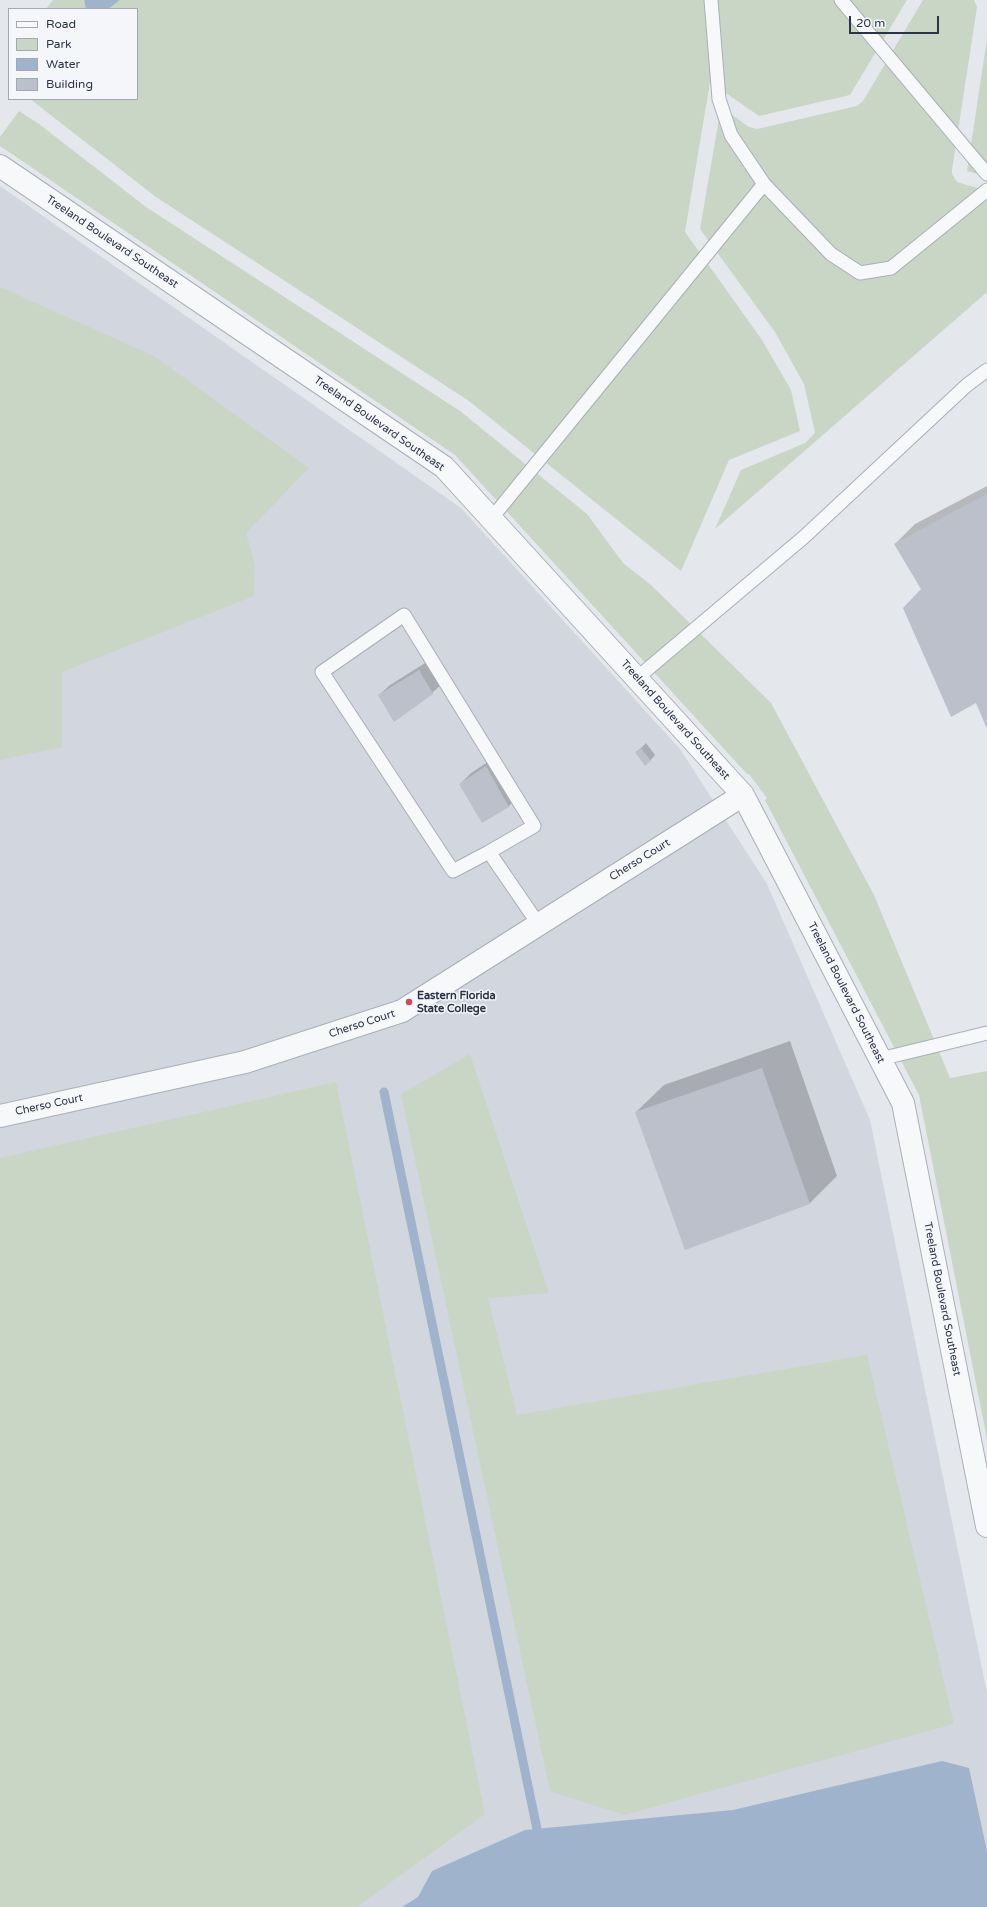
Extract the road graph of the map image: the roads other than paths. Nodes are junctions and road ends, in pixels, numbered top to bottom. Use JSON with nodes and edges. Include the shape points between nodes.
{"nodes":[{"id":1,"x":711,"y":0,"type":"edge"},
{"id":2,"x":841,"y":0,"type":"edge"},
{"id":3,"x":0,"y":166,"type":"edge"},
{"id":4,"x":987,"y":174,"type":"edge"},
{"id":5,"x":764,"y":184,"type":"junction"},
{"id":6,"x":987,"y":190,"type":"edge"},
{"id":7,"x":987,"y":370,"type":"edge"},
{"id":8,"x":492,"y":519,"type":"junction"},
{"id":9,"x":637,"y":678,"type":"junction"},
{"id":10,"x":743,"y":795,"type":"junction"},
{"id":11,"x":488,"y":852,"type":"junction"},
{"id":12,"x":539,"y":925,"type":"junction"},
{"id":13,"x":987,"y":1033,"type":"edge"},
{"id":14,"x":880,"y":1059,"type":"junction"},
{"id":15,"x":0,"y":1116,"type":"edge"},
{"id":16,"x":987,"y":1526,"type":"edge"}],
"edges":[{"from":1,"to":5,"type":"lane","via":[[719,99],[731,135]]},
{"from":2,"to":4,"type":"lane"},
{"from":3,"to":8,"type":"street","name":"Treeland Boulevard Southeast","via":[[444,467]]},
{"from":5,"to":6,"type":"lane","via":[[832,254],[860,273],[890,268]]},
{"from":5,"to":8,"type":"lane"},
{"from":7,"to":9,"type":"lane","via":[[967,385],[804,537]]},
{"from":8,"to":9,"type":"street","name":"Treeland Boulevard Southeast"},
{"from":9,"to":10,"type":"street","name":"Treeland Boulevard Southeast"},
{"from":10,"to":12,"type":"street","name":"Cherso Court"},
{"from":10,"to":14,"type":"street","name":"Treeland Boulevard Southeast"},
{"from":11,"to":11,"type":"lane","via":[[453,871],[322,672],[404,616],[534,826]]},
{"from":11,"to":12,"type":"lane"},
{"from":12,"to":15,"type":"street","name":"Cherso Court","via":[[402,1011],[245,1062]]},
{"from":13,"to":14,"type":"lane"},
{"from":14,"to":16,"type":"street","name":"Treeland Boulevard Southeast","via":[[903,1103]]}]}
